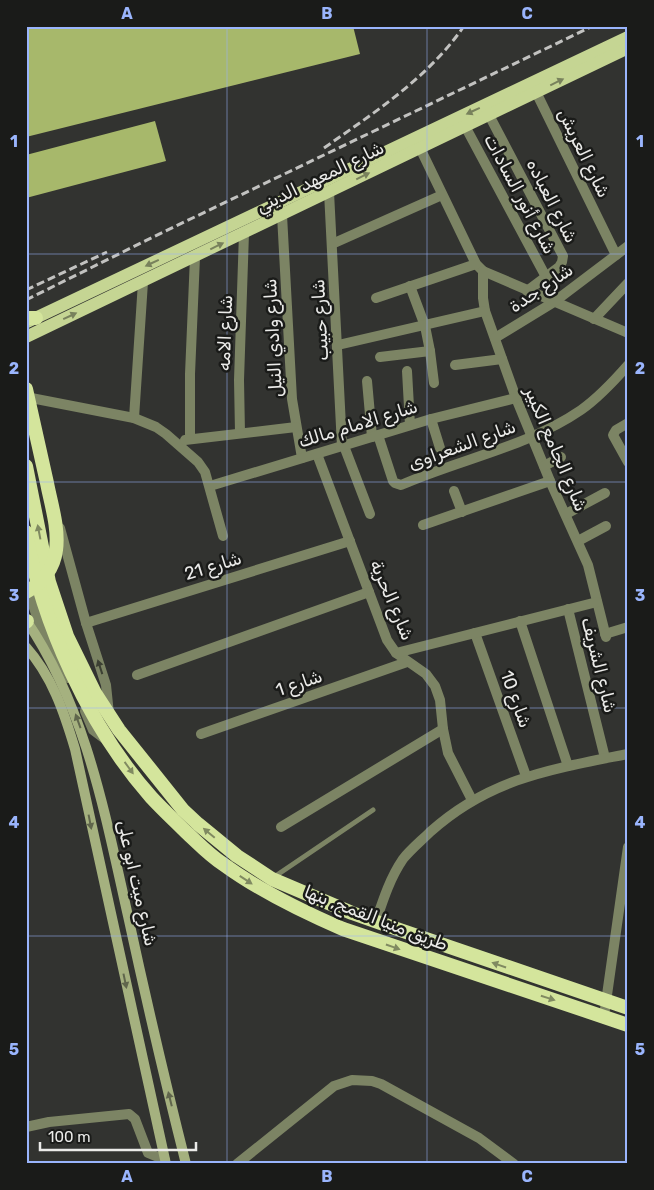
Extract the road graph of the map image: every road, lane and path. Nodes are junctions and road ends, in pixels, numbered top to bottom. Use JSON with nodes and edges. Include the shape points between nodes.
{"nodes":[{"id":1,"x":628,"y":37,"type":"edge"},
{"id":2,"x":628,"y":48,"type":"edge"},
{"id":3,"x":536,"y":92,"type":"junction"},
{"id":4,"x":505,"y":101,"type":"junction"},
{"id":5,"x":489,"y":115,"type":"junction"},
{"id":6,"x":466,"y":126,"type":"junction"},
{"id":7,"x":420,"y":148,"type":"junction"},
{"id":8,"x":328,"y":192,"type":"junction"},
{"id":9,"x":442,"y":195,"type":"junction"},
{"id":10,"x":282,"y":215,"type":"junction"},
{"id":11,"x":244,"y":233,"type":"junction"},
{"id":12,"x":332,"y":244,"type":"junction"},
{"id":13,"x":628,"y":246,"type":"edge"},
{"id":14,"x":616,"y":255,"type":"junction"},
{"id":15,"x":195,"y":257,"type":"junction"},
{"id":16,"x":476,"y":264,"type":"junction"},
{"id":17,"x":484,"y":271,"type":"junction"},
{"id":18,"x":546,"y":277,"type":"junction"},
{"id":19,"x":143,"y":282,"type":"junction"},
{"id":20,"x":628,"y":283,"type":"edge"},
{"id":21,"x":410,"y":286,"type":"junction"},
{"id":22,"x":527,"y":291,"type":"junction"},
{"id":23,"x":376,"y":298,"type":"dead end"},
{"id":24,"x":554,"y":302,"type":"junction"},
{"id":25,"x":485,"y":311,"type":"junction"},
{"id":26,"x":30,"y":319,"type":"edge"},
{"id":27,"x":594,"y":319,"type":"junction"},
{"id":28,"x":424,"y":326,"type":"junction"},
{"id":29,"x":626,"y":330,"type":"edge"},
{"id":30,"x":31,"y":335,"type":"edge"},
{"id":31,"x":495,"y":338,"type":"junction"},
{"id":32,"x":26,"y":345,"type":"edge"},
{"id":33,"x":338,"y":345,"type":"junction"},
{"id":34,"x":430,"y":351,"type":"junction"},
{"id":35,"x":380,"y":357,"type":"dead end"},
{"id":36,"x":502,"y":359,"type":"junction"},
{"id":37,"x":455,"y":365,"type":"dead end"},
{"id":38,"x":628,"y":365,"type":"edge"},
{"id":39,"x":408,"y":371,"type":"dead end"},
{"id":40,"x":367,"y":381,"type":"dead end"},
{"id":41,"x":434,"y":384,"type":"dead end"},
{"id":42,"x":26,"y":389,"type":"edge"},
{"id":43,"x":26,"y":397,"type":"edge"},
{"id":44,"x":516,"y":398,"type":"junction"},
{"id":45,"x":26,"y":401,"type":"edge"},
{"id":46,"x":134,"y":418,"type":"junction"},
{"id":47,"x":431,"y":418,"type":"junction"},
{"id":48,"x":628,"y":422,"type":"edge"},
{"id":49,"x":410,"y":425,"type":"junction"},
{"id":50,"x":296,"y":427,"type":"junction"},
{"id":51,"x":240,"y":433,"type":"junction"},
{"id":52,"x":375,"y":436,"type":"junction"},
{"id":53,"x":532,"y":437,"type":"junction"},
{"id":54,"x":190,"y":439,"type":"junction"},
{"id":55,"x":175,"y":441,"type":"junction"},
{"id":56,"x":343,"y":446,"type":"junction"},
{"id":57,"x":440,"y":448,"type":"dead end"},
{"id":58,"x":318,"y":454,"type":"junction"},
{"id":59,"x":561,"y":457,"type":"dead end"},
{"id":60,"x":302,"y":458,"type":"junction"},
{"id":61,"x":628,"y":462,"type":"edge"},
{"id":62,"x":26,"y":466,"type":"edge"},
{"id":63,"x":544,"y":466,"type":"junction"},
{"id":64,"x":550,"y":481,"type":"junction"},
{"id":65,"x":210,"y":486,"type":"junction"},
{"id":66,"x":454,"y":491,"type":"dead end"},
{"id":67,"x":605,"y":493,"type":"dead end"},
{"id":68,"x":462,"y":512,"type":"junction"},
{"id":69,"x":370,"y":514,"type":"dead end"},
{"id":70,"x":566,"y":514,"type":"junction"},
{"id":71,"x":423,"y":525,"type":"dead end"},
{"id":72,"x":606,"y":526,"type":"dead end"},
{"id":73,"x":26,"y":532,"type":"edge"},
{"id":74,"x":223,"y":536,"type":"dead end"},
{"id":75,"x":350,"y":541,"type":"junction"},
{"id":76,"x":578,"y":541,"type":"junction"},
{"id":77,"x":26,"y":584,"type":"edge"},
{"id":78,"x":26,"y":592,"type":"edge"},
{"id":79,"x":369,"y":592,"type":"junction"},
{"id":80,"x":597,"y":602,"type":"junction"},
{"id":81,"x":568,"y":609,"type":"junction"},
{"id":82,"x":26,"y":621,"type":"edge"},
{"id":83,"x":520,"y":621,"type":"junction"},
{"id":84,"x":86,"y":623,"type":"junction"},
{"id":85,"x":628,"y":628,"type":"edge"},
{"id":86,"x":475,"y":632,"type":"junction"},
{"id":87,"x":26,"y":647,"type":"edge"},
{"id":88,"x":396,"y":653,"type":"junction"},
{"id":89,"x":407,"y":662,"type":"junction"},
{"id":90,"x":137,"y":675,"type":"dead end"},
{"id":91,"x":109,"y":715,"type":"junction"},
{"id":92,"x":443,"y":729,"type":"junction"},
{"id":93,"x":201,"y":734,"type":"dead end"},
{"id":94,"x":112,"y":744,"type":"junction"},
{"id":95,"x":628,"y":754,"type":"edge"},
{"id":96,"x":606,"y":758,"type":"junction"},
{"id":97,"x":568,"y":766,"type":"junction"},
{"id":98,"x":526,"y":776,"type":"junction"},
{"id":99,"x":472,"y":800,"type":"junction"},
{"id":100,"x":373,"y":810,"type":"dead end"},
{"id":101,"x":281,"y":827,"type":"dead end"},
{"id":102,"x":628,"y":847,"type":"edge"},
{"id":103,"x":626,"y":868,"type":"edge"},
{"id":104,"x":272,"y":879,"type":"junction"},
{"id":105,"x":352,"y":913,"type":"junction"},
{"id":106,"x":376,"y":922,"type":"junction"},
{"id":107,"x":343,"y":929,"type":"junction"},
{"id":108,"x":607,"y":1002,"type":"junction"},
{"id":109,"x":628,"y":1008,"type":"edge"},
{"id":110,"x":604,"y":1016,"type":"junction"},
{"id":111,"x":628,"y":1025,"type":"edge"},
{"id":112,"x":26,"y":1127,"type":"edge"},
{"id":113,"x":165,"y":1162,"type":"edge"},
{"id":114,"x":186,"y":1164,"type":"edge"},
{"id":115,"x":236,"y":1164,"type":"edge"},
{"id":116,"x":514,"y":1164,"type":"edge"}],
"edges":[{"from":1,"to":4,"type":"main road","name":"شارع المعهد الديني"},
{"from":3,"to":2,"type":"main road","name":"شارع المعهد الديني","one_way":true},
{"from":3,"to":4,"type":"main road","name":"شارع المعهد الديني"},
{"from":3,"to":14,"type":"street","name":"شارع العريش"},
{"from":4,"to":5,"type":"main road","name":"شارع المعهد الديني"},
{"from":4,"to":26,"type":"main road","name":"شارع المعهد الديني","one_way":true},
{"from":5,"to":6,"type":"main road","name":"شارع المعهد الديني"},
{"from":5,"to":18,"type":"street","name":"شارع العباده","via":[[563,256],[559,267]]},
{"from":6,"to":7,"type":"main road","name":"شارع المعهد الديني"},
{"from":6,"to":18,"type":"street","name":"شارع أنور السادات"},
{"from":8,"to":7,"type":"main road","name":"شارع المعهد الديني","one_way":true},
{"from":7,"to":9,"type":"street"},
{"from":8,"to":10,"type":"main road","name":"شارع المعهد الديني"},
{"from":8,"to":12,"type":"street","name":"شارع حبيب"},
{"from":9,"to":12,"type":"street"},
{"from":9,"to":16,"type":"street"},
{"from":10,"to":11,"type":"main road","name":"شارع المعهد الديني"},
{"from":10,"to":50,"type":"street","name":"شارع وادي النيل"},
{"from":15,"to":11,"type":"main road","name":"شارع المعهد الديني","one_way":true},
{"from":11,"to":51,"type":"street","name":"شارع الامه"},
{"from":12,"to":33,"type":"street","name":"شارع حبيب"},
{"from":13,"to":14,"type":"street","name":"شارع جدة"},
{"from":14,"to":24,"type":"street","name":"شارع جدة"},
{"from":15,"to":19,"type":"main road","name":"شارع المعهد الديني"},
{"from":15,"to":54,"type":"street"},
{"from":16,"to":17,"type":"street"},
{"from":16,"to":21,"type":"street"},
{"from":17,"to":22,"type":"street"},
{"from":17,"to":25,"type":"street","name":"شارع الجامع الكبير"},
{"from":18,"to":22,"type":"street","name":"شارع العباده"},
{"from":30,"to":19,"type":"main road","name":"شارع المعهد الديني","one_way":true},
{"from":19,"to":46,"type":"street"},
{"from":20,"to":27,"type":"street"},
{"from":21,"to":23,"type":"street"},
{"from":21,"to":28,"type":"street"},
{"from":22,"to":24,"type":"street"},
{"from":24,"to":27,"type":"street"},
{"from":24,"to":31,"type":"street","name":"شارع جدة"},
{"from":25,"to":28,"type":"street"},
{"from":25,"to":31,"type":"street","name":"شارع الجامع الكبير"},
{"from":27,"to":29,"type":"street"},
{"from":28,"to":33,"type":"street"},
{"from":28,"to":34,"type":"street"},
{"from":30,"to":32,"type":"street"},
{"from":31,"to":36,"type":"street","name":"شارع الجامع الكبير"},
{"from":33,"to":56,"type":"street","name":"شارع حبيب"},
{"from":34,"to":35,"type":"street"},
{"from":34,"to":41,"type":"street"},
{"from":36,"to":37,"type":"street"},
{"from":36,"to":44,"type":"street","name":"شارع الجامع الكبير"},
{"from":38,"to":53,"type":"street","name":"شارع الشعراوى","via":[[581,410]]},
{"from":39,"to":49,"type":"street"},
{"from":40,"to":52,"type":"street"},
{"from":42,"to":78,"type":"highway","bridge":true,"via":[[54,516],[56,550],[48,573]]},
{"from":43,"to":46,"type":"street"},
{"from":44,"to":47,"type":"street","name":"شارع الامام مالك"},
{"from":44,"to":53,"type":"street","name":"شارع الجامع الكبير"},
{"from":45,"to":84,"type":"street"},
{"from":46,"to":55,"type":"street","via":[[156,427]]},
{"from":47,"to":49,"type":"street","name":"شارع الامام مالك"},
{"from":47,"to":57,"type":"street"},
{"from":48,"to":61,"type":"street","via":[[613,435]]},
{"from":49,"to":52,"type":"street","name":"شارع الامام مالك"},
{"from":50,"to":51,"type":"street"},
{"from":50,"to":60,"type":"street","name":"شارع وادي النيل"},
{"from":51,"to":54,"type":"street"},
{"from":52,"to":53,"type":"street","name":"شارع الشعراوى","via":[[393,481],[398,485]]},
{"from":52,"to":56,"type":"street","name":"شارع الامام مالك"},
{"from":53,"to":63,"type":"street","name":"شارع الجامع الكبير"},
{"from":54,"to":55,"type":"street"},
{"from":55,"to":65,"type":"street","via":[[202,467]]},
{"from":56,"to":58,"type":"street","name":"شارع الامام مالك"},
{"from":56,"to":69,"type":"street","name":"شارع حبيب"},
{"from":58,"to":60,"type":"street","name":"شارع الامام مالك"},
{"from":58,"to":75,"type":"street","name":"شارع الحرية"},
{"from":59,"to":63,"type":"street"},
{"from":60,"to":65,"type":"street","name":"شارع الامام مالك"},
{"from":91,"to":62,"type":"highway","name":"طريق منيا القمح, بنها","one_way":true,"via":[[67,636],[54,602]]},
{"from":63,"to":64,"type":"street","name":"شارع الجامع الكبير"},
{"from":64,"to":68,"type":"street"},
{"from":64,"to":70,"type":"street","name":"شارع الجامع الكبير"},
{"from":65,"to":74,"type":"street"},
{"from":66,"to":68,"type":"street"},
{"from":67,"to":70,"type":"street"},
{"from":68,"to":71,"type":"street"},
{"from":70,"to":76,"type":"street","name":"شارع الجامع الكبير"},
{"from":72,"to":76,"type":"street"},
{"from":73,"to":94,"type":"highway","name":"طريق منيا القمح, بنها","via":[[56,639],[92,713]]},
{"from":75,"to":79,"type":"street","name":"شارع الحرية"},
{"from":75,"to":84,"type":"street","name":"شارع 21"},
{"from":76,"to":80,"type":"street","name":"شارع الجامع الكبير"},
{"from":77,"to":94,"type":"street","via":[[41,629],[93,730]]},
{"from":79,"to":88,"type":"street","name":"شارع الحرية","via":[[387,640]]},
{"from":79,"to":90,"type":"street"},
{"from":80,"to":81,"type":"street"},
{"from":80,"to":85,"type":"street","name":"شارع الجامع الكبير","via":[[606,635]]},
{"from":81,"to":83,"type":"street"},
{"from":81,"to":96,"type":"street","name":"شارع الشريف"},
{"from":114,"to":82,"type":"main road","name":"شارع ميت ابو على","one_way":true,"via":[[150,1019],[110,834],[82,732],[47,653]]},
{"from":83,"to":86,"type":"street"},
{"from":83,"to":97,"type":"street"},
{"from":91,"to":84,"type":"street","one_way":true,"via":[[106,685]]},
{"from":86,"to":88,"type":"street"},
{"from":86,"to":98,"type":"street","name":"شارع 10"},
{"from":87,"to":113,"type":"main road","name":"شارع ميت ابو على","one_way":true,"via":[[50,681],[75,749]]},
{"from":88,"to":89,"type":"street","name":"شارع الحرية"},
{"from":89,"to":92,"type":"street","name":"شارع الحرية","via":[[426,674],[435,686]]},
{"from":89,"to":93,"type":"street","name":"شارع 1"},
{"from":104,"to":91,"type":"highway","name":"طريق منيا القمح, بنها","one_way":true,"via":[[237,856],[183,810]]},
{"from":92,"to":99,"type":"street","name":"شارع الحرية","via":[[448,753]]},
{"from":92,"to":101,"type":"street"},
{"from":94,"to":107,"type":"highway","name":"طريق منيا القمح, بنها","one_way":true,"via":[[150,796],[222,864],[269,894]]},
{"from":95,"to":96,"type":"street"},
{"from":96,"to":97,"type":"street"},
{"from":97,"to":98,"type":"street"},
{"from":98,"to":99,"type":"street"},
{"from":99,"to":106,"type":"street","via":[[443,821],[404,858],[389,883]]},
{"from":100,"to":104,"type":"lane"},
{"from":102,"to":103,"type":"street"},
{"from":103,"to":108,"type":"street"},
{"from":104,"to":105,"type":"highway","name":"طريق منيا القمح, بنها"},
{"from":105,"to":106,"type":"highway","name":"طريق منيا القمح, بنها"},
{"from":105,"to":107,"type":"highway"},
{"from":108,"to":106,"type":"highway","name":"طريق منيا القمح, بنها","one_way":true},
{"from":107,"to":110,"type":"highway","name":"طريق منيا القمح, بنها","one_way":true},
{"from":108,"to":109,"type":"highway","name":"طريق منيا القمح, بنها"},
{"from":108,"to":110,"type":"street"},
{"from":110,"to":111,"type":"highway","name":"طريق منيا القمح, بنها"},
{"from":112,"to":113,"type":"street","via":[[129,1114],[136,1119],[148,1153]]},
{"from":115,"to":116,"type":"street","via":[[334,1086],[362,1079],[381,1084],[479,1138]]}]}
